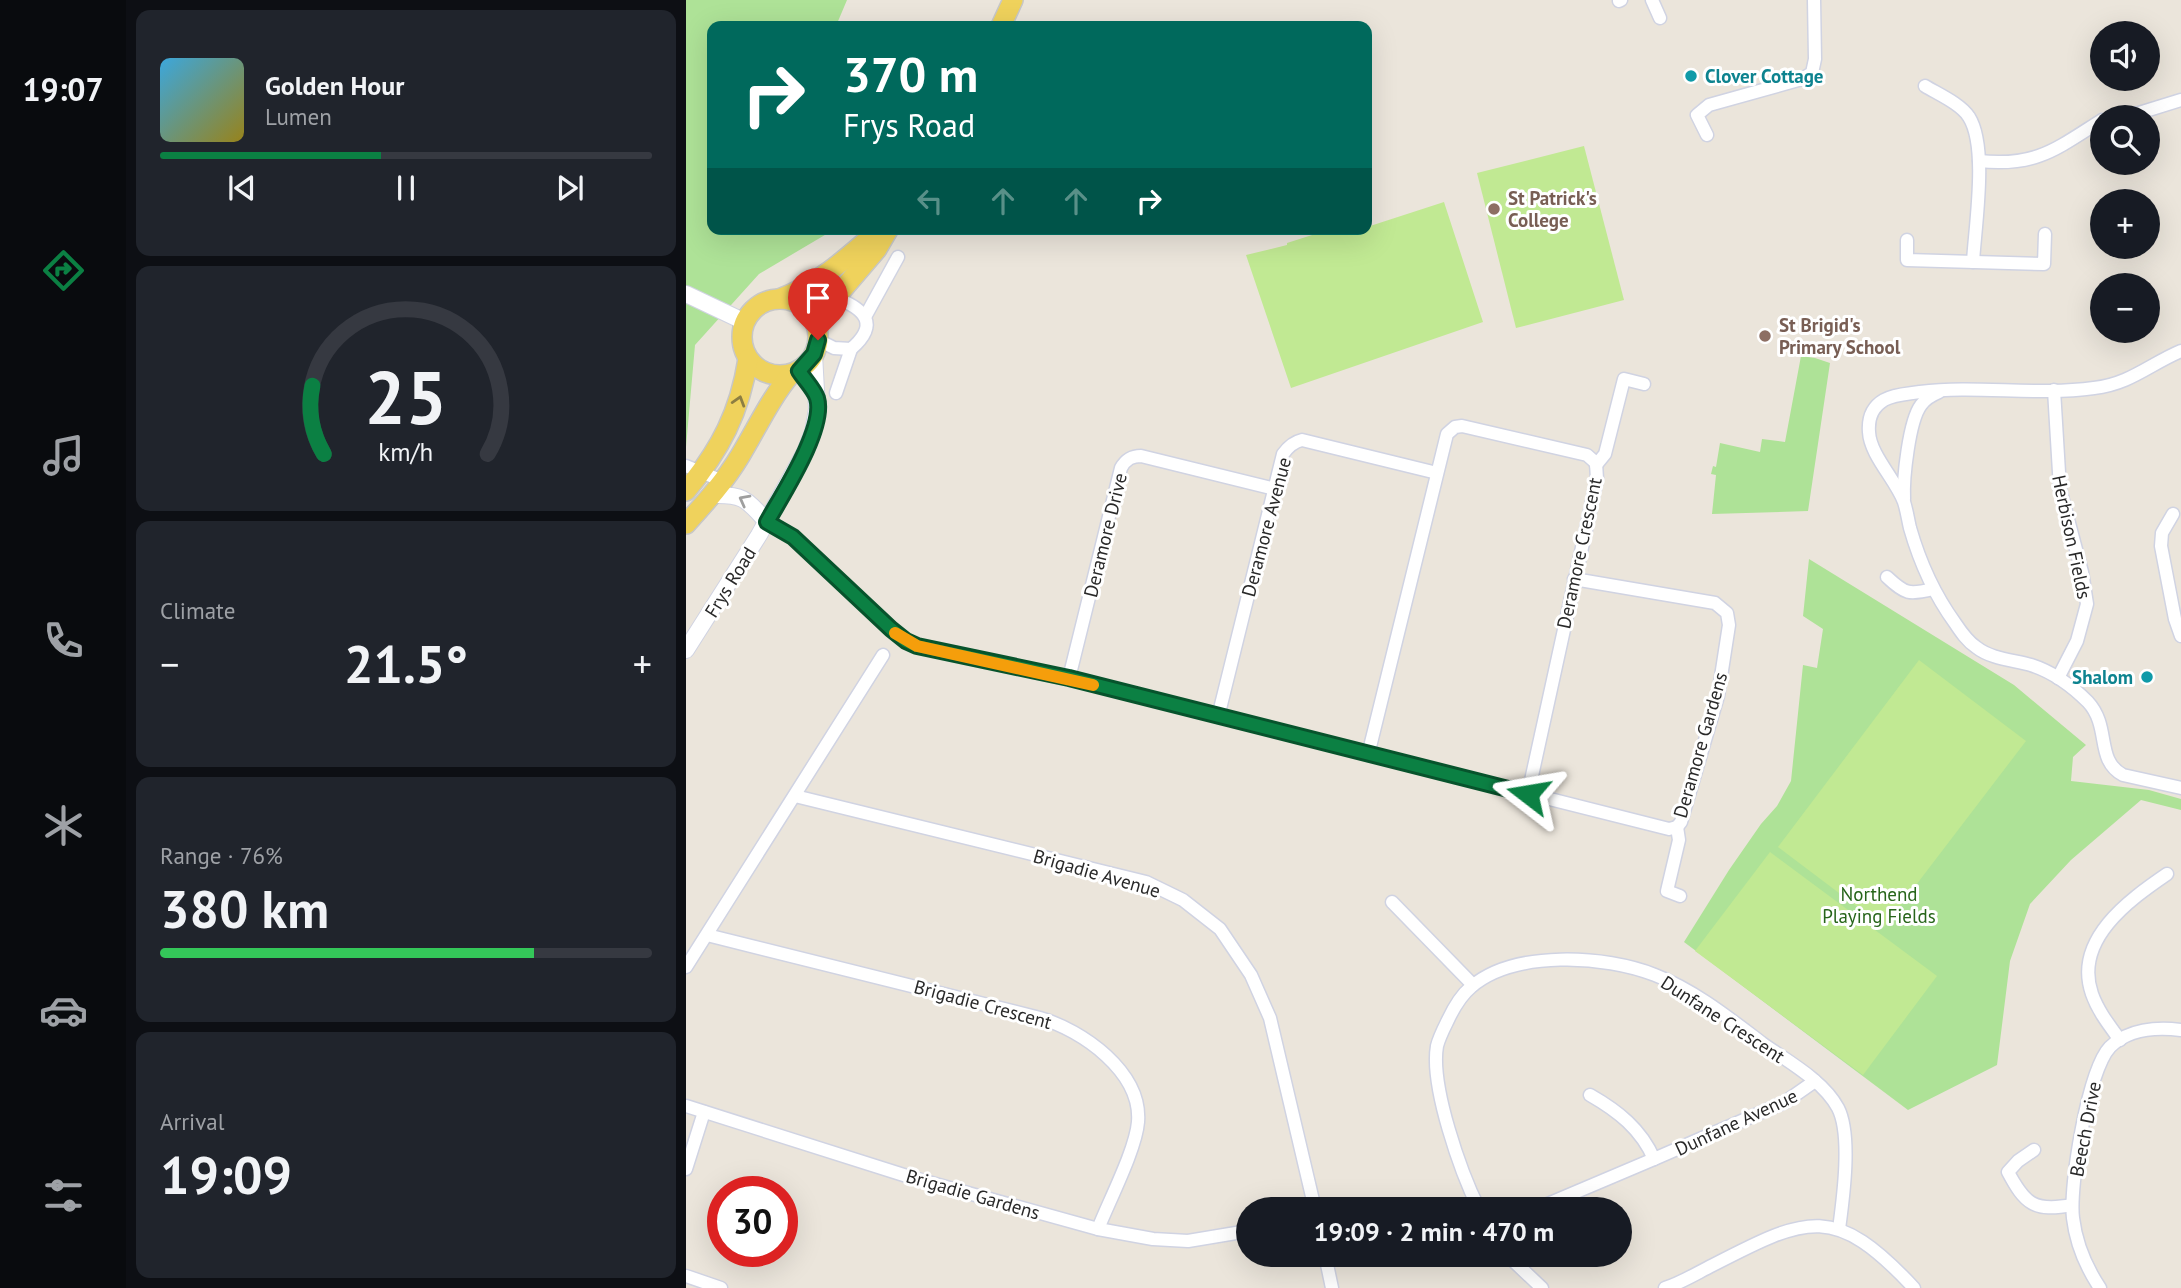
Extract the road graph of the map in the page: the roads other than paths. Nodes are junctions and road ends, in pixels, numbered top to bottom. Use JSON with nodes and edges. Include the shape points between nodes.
{"nodes":[{"id":1,"x":1013,"y":0,"type":"edge"},
{"id":2,"x":1652,"y":0,"type":"edge"},
{"id":3,"x":1814,"y":0,"type":"edge"},
{"id":4,"x":1660,"y":18,"type":"dead end"},
{"id":5,"x":1003,"y":21,"type":"edge"},
{"id":6,"x":1925,"y":86,"type":"dead end"},
{"id":7,"x":2181,"y":100,"type":"edge"},
{"id":8,"x":2160,"y":106,"type":"edge"},
{"id":9,"x":2090,"y":127,"type":"edge"},
{"id":10,"x":1707,"y":135,"type":"dead end"},
{"id":11,"x":1979,"y":161,"type":"junction"},
{"id":12,"x":2045,"y":234,"type":"dead end"},
{"id":13,"x":873,"y":235,"type":"edge"},
{"id":14,"x":885,"y":235,"type":"edge"},
{"id":15,"x":1908,"y":240,"type":"dead end"},
{"id":16,"x":898,"y":257,"type":"dead end"},
{"id":17,"x":1973,"y":262,"type":"junction"},
{"id":18,"x":686,"y":294,"type":"edge"},
{"id":19,"x":836,"y":298,"type":"junction"},
{"id":20,"x":779,"y":299,"type":"junction"},
{"id":21,"x":865,"y":317,"type":"junction"},
{"id":22,"x":745,"y":322,"type":"junction"},
{"id":23,"x":816,"y":340,"type":"junction"},
{"id":24,"x":851,"y":349,"type":"junction"},
{"id":25,"x":2181,"y":351,"type":"edge"},
{"id":26,"x":748,"y":359,"type":"junction"},
{"id":27,"x":795,"y":372,"type":"junction"},
{"id":28,"x":1644,"y":384,"type":"dead end"},
{"id":29,"x":1945,"y":389,"type":"junction"},
{"id":30,"x":2054,"y":390,"type":"junction"},
{"id":31,"x":836,"y":393,"type":"dead end"},
{"id":32,"x":817,"y":397,"type":"junction"},
{"id":33,"x":1597,"y":465,"type":"junction"},
{"id":34,"x":694,"y":469,"type":"edge"},
{"id":35,"x":1437,"y":473,"type":"junction"},
{"id":36,"x":718,"y":488,"type":"junction"},
{"id":37,"x":1275,"y":489,"type":"junction"},
{"id":38,"x":686,"y":491,"type":"edge"},
{"id":39,"x":1904,"y":502,"type":"junction"},
{"id":40,"x":2173,"y":514,"type":"dead end"},
{"id":41,"x":767,"y":522,"type":"junction"},
{"id":42,"x":686,"y":524,"type":"edge"},
{"id":43,"x":1887,"y":577,"type":"dead end"},
{"id":44,"x":1574,"y":579,"type":"junction"},
{"id":45,"x":1933,"y":589,"type":"junction"},
{"id":46,"x":2176,"y":603,"type":"edge"},
{"id":47,"x":2181,"y":636,"type":"edge"},
{"id":48,"x":686,"y":650,"type":"edge"},
{"id":49,"x":883,"y":655,"type":"dead end"},
{"id":50,"x":1069,"y":678,"type":"junction"},
{"id":51,"x":2058,"y":678,"type":"junction"},
{"id":52,"x":1218,"y":717,"type":"junction"},
{"id":53,"x":1368,"y":755,"type":"junction"},
{"id":54,"x":2181,"y":788,"type":"edge"},
{"id":55,"x":1528,"y":794,"type":"junction"},
{"id":56,"x":795,"y":796,"type":"junction"},
{"id":57,"x":1677,"y":827,"type":"junction"},
{"id":58,"x":2166,"y":874,"type":"dead end"},
{"id":59,"x":1680,"y":896,"type":"dead end"},
{"id":60,"x":1392,"y":902,"type":"dead end"},
{"id":61,"x":707,"y":935,"type":"junction"},
{"id":62,"x":686,"y":967,"type":"edge"},
{"id":63,"x":1473,"y":985,"type":"junction"},
{"id":64,"x":2181,"y":1030,"type":"edge"},
{"id":65,"x":2120,"y":1040,"type":"junction"},
{"id":66,"x":1815,"y":1081,"type":"junction"},
{"id":67,"x":1590,"y":1095,"type":"dead end"},
{"id":68,"x":686,"y":1105,"type":"edge"},
{"id":69,"x":704,"y":1112,"type":"junction"},
{"id":70,"x":2034,"y":1150,"type":"dead end"},
{"id":71,"x":1654,"y":1159,"type":"junction"},
{"id":72,"x":686,"y":1169,"type":"edge"},
{"id":73,"x":1312,"y":1197,"type":"edge"},
{"id":74,"x":1474,"y":1197,"type":"edge"},
{"id":75,"x":1564,"y":1197,"type":"edge"},
{"id":76,"x":2072,"y":1205,"type":"junction"},
{"id":77,"x":1098,"y":1229,"type":"junction"},
{"id":78,"x":1839,"y":1229,"type":"junction"},
{"id":79,"x":1236,"y":1233,"type":"edge"},
{"id":80,"x":1328,"y":1267,"type":"edge"},
{"id":81,"x":1520,"y":1267,"type":"edge"},
{"id":82,"x":686,"y":1276,"type":"edge"},
{"id":83,"x":721,"y":1288,"type":"edge"},
{"id":84,"x":1332,"y":1288,"type":"edge"},
{"id":85,"x":1542,"y":1288,"type":"edge"},
{"id":86,"x":1665,"y":1288,"type":"edge"},
{"id":87,"x":1914,"y":1288,"type":"edge"},
{"id":88,"x":2100,"y":1288,"type":"edge"}],
"edges":[{"from":1,"to":5,"type":"main road"},
{"from":2,"to":4,"type":"street"},
{"from":3,"to":10,"type":"street","via":[[1812,73],[1714,102],[1697,115]]},
{"from":6,"to":11,"type":"street","via":[[1968,116],[1978,138]]},
{"from":7,"to":8,"type":"street"},
{"from":9,"to":11,"type":"street","via":[[2030,160]]},
{"from":11,"to":17,"type":"street"},
{"from":12,"to":17,"type":"street","via":[[2044,264]]},
{"from":13,"to":20,"type":"main road","via":[[832,271]]},
{"from":14,"to":19,"type":"main road"},
{"from":15,"to":17,"type":"street","via":[[1908,260]]},
{"from":16,"to":21,"type":"street"},
{"from":18,"to":22,"type":"street"},
{"from":19,"to":21,"type":"street"},
{"from":19,"to":23,"type":"main road"},
{"from":20,"to":22,"type":"main road","via":[[759,306]]},
{"from":20,"to":23,"type":"main road","via":[[802,306],[810,314]]},
{"from":21,"to":24,"type":"street","via":[[862,340]]},
{"from":22,"to":26,"type":"main road","via":[[742,341]]},
{"from":23,"to":24,"type":"street"},
{"from":23,"to":27,"type":"main road"},
{"from":23,"to":32,"type":"street","name":"Frys Road"},
{"from":24,"to":31,"type":"street"},
{"from":25,"to":30,"type":"street","via":[[2113,384]]},
{"from":26,"to":27,"type":"main road","via":[[767,373]]},
{"from":34,"to":26,"type":"main road","one_way":true,"via":[[722,441],[737,408]]},
{"from":27,"to":32,"type":"street"},
{"from":27,"to":36,"type":"main road","via":[[775,392]]},
{"from":28,"to":33,"type":"street","via":[[1625,379],[1605,454]]},
{"from":29,"to":30,"type":"street"},
{"from":29,"to":39,"type":"street","via":[[1925,401],[1917,414],[1904,469]]},
{"from":29,"to":39,"type":"street","via":[[1889,397],[1871,414],[1869,436]]},
{"from":30,"to":51,"type":"street","name":"Herbison Fields","via":[[2060,489],[2087,604],[2077,641]]},
{"from":32,"to":41,"type":"street","name":"Frys Road","via":[[816,419],[805,452]]},
{"from":33,"to":35,"type":"street","name":"Deramore Crescent","via":[[1587,455],[1458,426],[1445,437]]},
{"from":33,"to":44,"type":"street","name":"Deramore Crescent"},
{"from":34,"to":36,"type":"street"},
{"from":34,"to":38,"type":"main road"},
{"from":35,"to":37,"type":"street","name":"Deramore Avenue","via":[[1302,440],[1283,454]]},
{"from":35,"to":53,"type":"street","name":"Deramore Crescent"},
{"from":41,"to":36,"type":"street","one_way":true,"via":[[745,498]]},
{"from":36,"to":42,"type":"main road"},
{"from":37,"to":50,"type":"street","name":"Deramore Drive","via":[[1141,456],[1127,460],[1121,468]]},
{"from":37,"to":52,"type":"street","name":"Deramore Avenue"},
{"from":39,"to":45,"type":"street"},
{"from":40,"to":46,"type":"street","via":[[2161,542]]},
{"from":41,"to":48,"type":"street","name":"Frys Road"},
{"from":41,"to":50,"type":"street","via":[[793,537],[906,641]]},
{"from":43,"to":45,"type":"street","via":[[1900,590],[1913,594]]},
{"from":44,"to":55,"type":"street","name":"Deramore Crescent"},
{"from":44,"to":57,"type":"street","name":"Deramore Gardens","via":[[1715,603],[1727,613],[1718,696]]},
{"from":45,"to":51,"type":"street","via":[[1974,646]]},
{"from":46,"to":47,"type":"street"},
{"from":49,"to":56,"type":"street"},
{"from":50,"to":52,"type":"street"},
{"from":51,"to":54,"type":"street","via":[[2097,713],[2106,759],[2115,771]]},
{"from":52,"to":53,"type":"street"},
{"from":53,"to":55,"type":"street"},
{"from":55,"to":57,"type":"street","via":[[1668,829]]},
{"from":56,"to":61,"type":"street"},
{"from":56,"to":73,"type":"street","name":"Brigadie Avenue","via":[[1146,883],[1183,900],[1220,929],[1251,975],[1270,1018]]},
{"from":57,"to":59,"type":"street","via":[[1679,840],[1667,891]]},
{"from":58,"to":65,"type":"street","via":[[2118,912],[2102,931],[2092,954],[2088,972],[2091,993]]},
{"from":60,"to":63,"type":"street"},
{"from":61,"to":62,"type":"street"},
{"from":61,"to":77,"type":"street","name":"Brigadie Crescent","via":[[1040,1018],[1094,1044],[1123,1077],[1138,1117],[1133,1143]]},
{"from":63,"to":66,"type":"street","name":"Dunfane Crescent","via":[[1506,969],[1556,960],[1653,974],[1710,1006]]},
{"from":63,"to":74,"type":"street","name":"Dunfane Crescent","via":[[1444,1027],[1436,1067],[1442,1104]]},
{"from":64,"to":65,"type":"street","via":[[2153,1029]]},
{"from":65,"to":76,"type":"street","name":"Beech Drive","via":[[2104,1054],[2092,1084]]},
{"from":66,"to":71,"type":"street","name":"Dunfane Avenue","via":[[1796,1097]]},
{"from":66,"to":78,"type":"street","name":"Dunfane Crescent","via":[[1842,1118]]},
{"from":67,"to":71,"type":"street","name":"Dunfane Avenue","via":[[1626,1120]]},
{"from":68,"to":69,"type":"street","name":"Brigadie Gardens"},
{"from":69,"to":72,"type":"street"},
{"from":69,"to":77,"type":"street","name":"Brigadie Gardens","via":[[910,1177]]},
{"from":70,"to":76,"type":"street","via":[[2008,1172],[2022,1196],[2040,1208]]},
{"from":71,"to":75,"type":"street","name":"Dunfane Avenue"},
{"from":76,"to":88,"type":"street","name":"Beech Drive","via":[[2079,1245]]},
{"from":77,"to":79,"type":"street","name":"Brigadie Gardens","via":[[1188,1241]]},
{"from":78,"to":86,"type":"street","via":[[1784,1230]]},
{"from":78,"to":87,"type":"street","via":[[1875,1250]]},
{"from":80,"to":84,"type":"street"},
{"from":81,"to":85,"type":"street"},
{"from":82,"to":83,"type":"street"}]}
